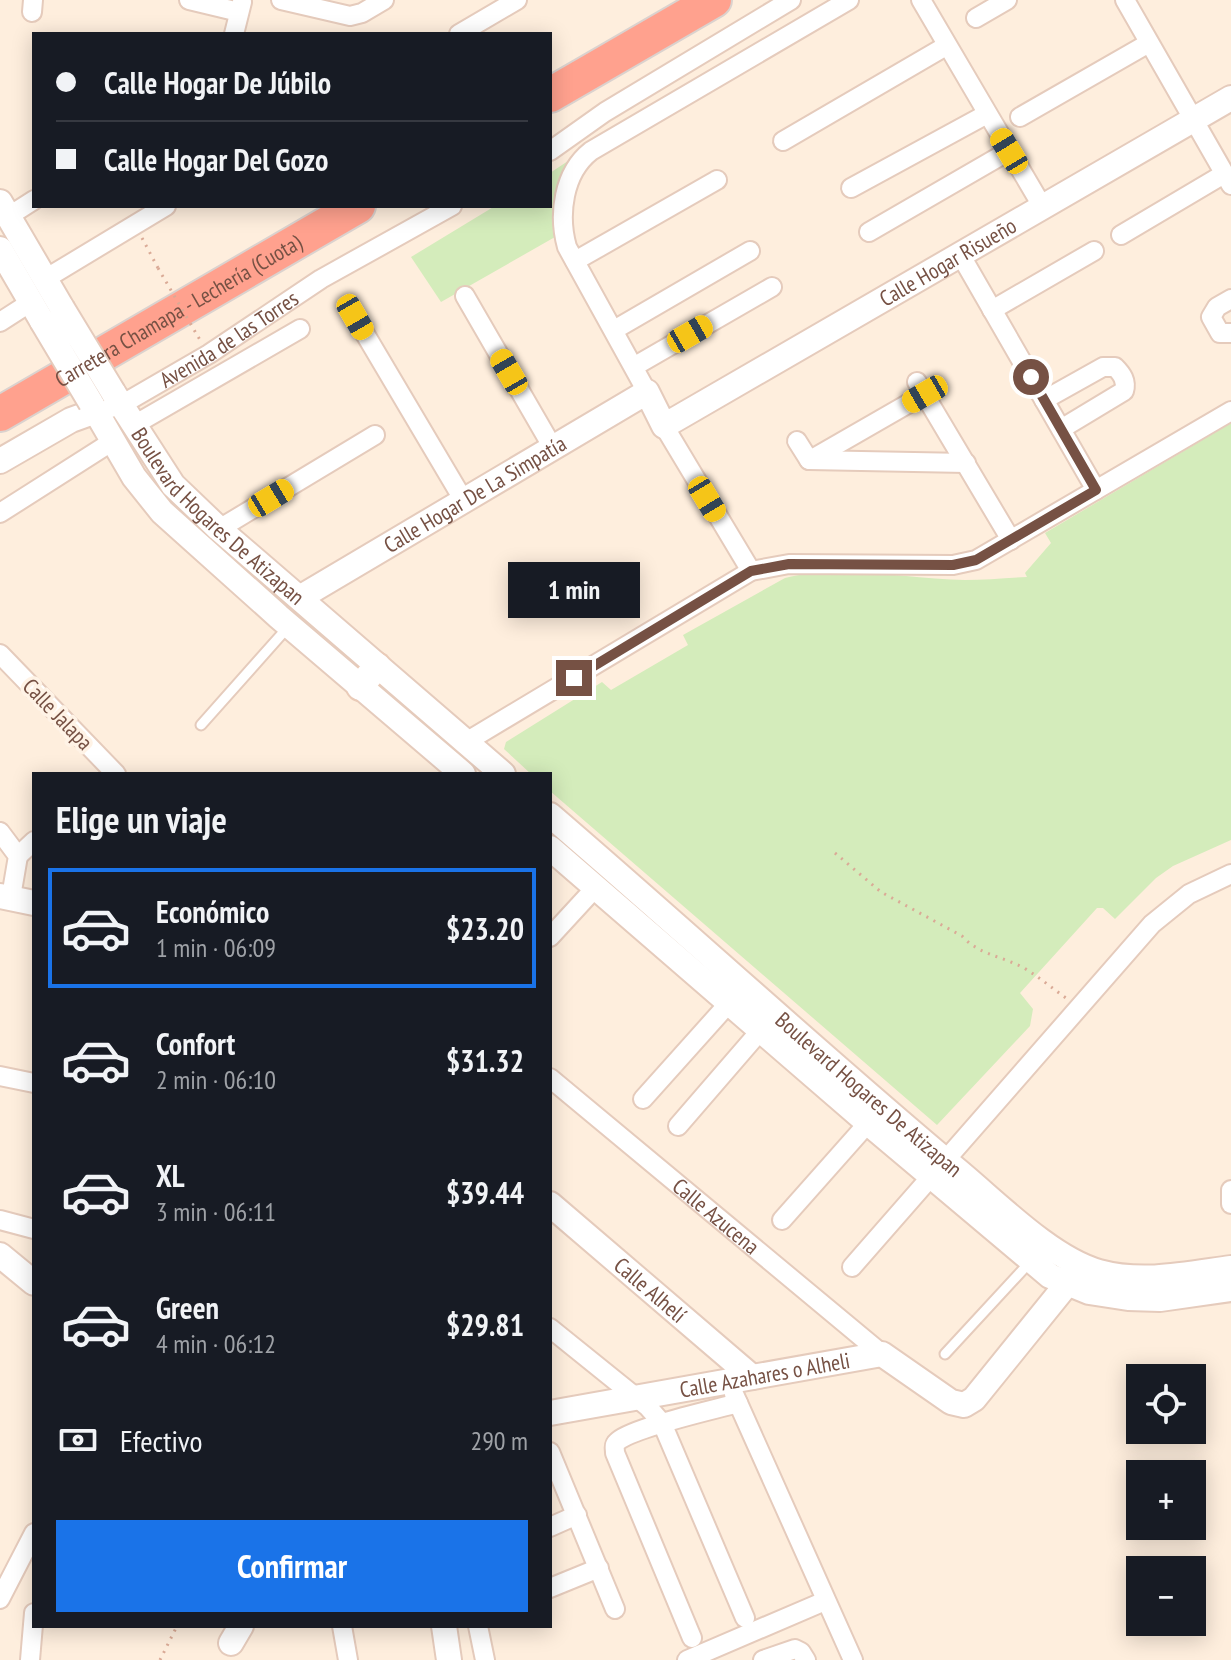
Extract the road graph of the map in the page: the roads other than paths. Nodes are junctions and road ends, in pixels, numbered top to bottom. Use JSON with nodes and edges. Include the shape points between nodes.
{"nodes":[{"id":1,"x":189,"y":0,"type":"edge"},
{"id":2,"x":281,"y":0,"type":"edge"},
{"id":3,"x":384,"y":0,"type":"edge"},
{"id":4,"x":517,"y":0,"type":"edge"},
{"id":5,"x":668,"y":0,"type":"edge"},
{"id":6,"x":714,"y":0,"type":"edge"},
{"id":7,"x":791,"y":0,"type":"edge"},
{"id":8,"x":849,"y":0,"type":"edge"},
{"id":9,"x":921,"y":0,"type":"edge"},
{"id":10,"x":1007,"y":0,"type":"edge"},
{"id":11,"x":1125,"y":0,"type":"edge"},
{"id":12,"x":241,"y":6,"type":"edge"},
{"id":13,"x":976,"y":18,"type":"dead end"},
{"id":14,"x":234,"y":32,"type":"edge"},
{"id":15,"x":462,"y":32,"type":"edge"},
{"id":16,"x":1149,"y":43,"type":"junction"},
{"id":17,"x":946,"y":46,"type":"junction"},
{"id":18,"x":552,"y":68,"type":"edge"},
{"id":19,"x":552,"y":94,"type":"edge"},
{"id":20,"x":1231,"y":98,"type":"edge"},
{"id":21,"x":987,"y":114,"type":"junction"},
{"id":22,"x":1020,"y":117,"type":"dead end"},
{"id":23,"x":1193,"y":121,"type":"junction"},
{"id":24,"x":783,"y":141,"type":"dead end"},
{"id":25,"x":552,"y":150,"type":"edge"},
{"id":26,"x":1009,"y":151,"type":"junction"},
{"id":27,"x":1228,"y":179,"type":"edge"},
{"id":28,"x":717,"y":180,"type":"dead end"},
{"id":29,"x":851,"y":188,"type":"dead end"},
{"id":30,"x":32,"y":201,"type":"edge"},
{"id":31,"x":1042,"y":206,"type":"junction"},
{"id":32,"x":163,"y":208,"type":"edge"},
{"id":33,"x":312,"y":208,"type":"edge"},
{"id":34,"x":355,"y":208,"type":"edge"},
{"id":35,"x":448,"y":208,"type":"edge"},
{"id":36,"x":4,"y":209,"type":"edge"},
{"id":37,"x":869,"y":232,"type":"dead end"},
{"id":38,"x":1121,"y":235,"type":"dead end"},
{"id":39,"x":0,"y":249,"type":"edge"},
{"id":40,"x":750,"y":251,"type":"dead end"},
{"id":41,"x":1094,"y":251,"type":"dead end"},
{"id":42,"x":960,"y":254,"type":"junction"},
{"id":43,"x":575,"y":261,"type":"junction"},
{"id":44,"x":45,"y":279,"type":"junction"},
{"id":45,"x":772,"y":287,"type":"dead end"},
{"id":46,"x":465,"y":296,"type":"dead end"},
{"id":47,"x":1231,"y":299,"type":"edge"},
{"id":48,"x":45,"y":310,"type":"junction"},
{"id":49,"x":992,"y":310,"type":"junction"},
{"id":50,"x":355,"y":317,"type":"dead end"},
{"id":51,"x":0,"y":322,"type":"edge"},
{"id":52,"x":300,"y":329,"type":"dead end"},
{"id":53,"x":614,"y":330,"type":"junction"},
{"id":54,"x":1231,"y":333,"type":"edge"},
{"id":55,"x":635,"y":366,"type":"junction"},
{"id":56,"x":0,"y":390,"type":"edge"},
{"id":57,"x":647,"y":392,"type":"junction"},
{"id":58,"x":1044,"y":400,"type":"junction"},
{"id":59,"x":111,"y":407,"type":"junction"},
{"id":60,"x":1231,"y":411,"type":"edge"},
{"id":61,"x":0,"y":414,"type":"edge"},
{"id":62,"x":664,"y":426,"type":"junction"},
{"id":63,"x":1061,"y":429,"type":"junction"},
{"id":64,"x":375,"y":435,"type":"dead end"},
{"id":65,"x":113,"y":441,"type":"junction"},
{"id":66,"x":797,"y":441,"type":"dead end"},
{"id":67,"x":553,"y":448,"type":"junction"},
{"id":68,"x":809,"y":460,"type":"junction"},
{"id":69,"x":0,"y":461,"type":"edge"},
{"id":70,"x":966,"y":463,"type":"junction"},
{"id":71,"x":1096,"y":490,"type":"junction"},
{"id":72,"x":464,"y":501,"type":"junction"},
{"id":73,"x":0,"y":513,"type":"edge"},
{"id":74,"x":219,"y":529,"type":"junction"},
{"id":75,"x":1011,"y":540,"type":"junction"},
{"id":76,"x":751,"y":571,"type":"junction"},
{"id":77,"x":301,"y":597,"type":"junction"},
{"id":78,"x":289,"y":626,"type":"junction"},
{"id":79,"x":0,"y":654,"type":"edge"},
{"id":80,"x":377,"y":666,"type":"junction"},
{"id":81,"x":360,"y":687,"type":"junction"},
{"id":82,"x":201,"y":725,"type":"dead end"},
{"id":83,"x":466,"y":742,"type":"junction"},
{"id":84,"x":114,"y":772,"type":"edge"},
{"id":85,"x":461,"y":772,"type":"edge"},
{"id":86,"x":501,"y":772,"type":"edge"},
{"id":87,"x":552,"y":817,"type":"edge"},
{"id":88,"x":0,"y":832,"type":"edge"},
{"id":89,"x":32,"y":843,"type":"edge"},
{"id":90,"x":552,"y":850,"type":"edge"},
{"id":91,"x":18,"y":856,"type":"junction"},
{"id":92,"x":1231,"y":874,"type":"edge"},
{"id":93,"x":596,"y":887,"type":"junction"},
{"id":94,"x":15,"y":898,"type":"edge"},
{"id":95,"x":552,"y":935,"type":"edge"},
{"id":96,"x":729,"y":1003,"type":"junction"},
{"id":97,"x":761,"y":1030,"type":"junction"},
{"id":98,"x":0,"y":1076,"type":"edge"},
{"id":99,"x":552,"y":1080,"type":"edge"},
{"id":100,"x":32,"y":1083,"type":"edge"},
{"id":101,"x":643,"y":1099,"type":"dead end"},
{"id":102,"x":868,"y":1123,"type":"junction"},
{"id":103,"x":678,"y":1126,"type":"dead end"},
{"id":104,"x":938,"y":1169,"type":"junction"},
{"id":105,"x":1231,"y":1190,"type":"edge"},
{"id":106,"x":1231,"y":1204,"type":"edge"},
{"id":107,"x":552,"y":1206,"type":"edge"},
{"id":108,"x":0,"y":1220,"type":"edge"},
{"id":109,"x":782,"y":1220,"type":"dead end"},
{"id":110,"x":32,"y":1228,"type":"edge"},
{"id":111,"x":0,"y":1255,"type":"edge"},
{"id":112,"x":1031,"y":1261,"type":"junction"},
{"id":113,"x":852,"y":1267,"type":"dead end"},
{"id":114,"x":1231,"y":1268,"type":"edge"},
{"id":115,"x":32,"y":1281,"type":"edge"},
{"id":116,"x":1067,"y":1284,"type":"junction"},
{"id":117,"x":1231,"y":1289,"type":"edge"},
{"id":118,"x":552,"y":1330,"type":"edge"},
{"id":119,"x":882,"y":1354,"type":"junction"},
{"id":120,"x":945,"y":1354,"type":"dead end"},
{"id":121,"x":752,"y":1377,"type":"junction"},
{"id":122,"x":732,"y":1392,"type":"junction"},
{"id":123,"x":634,"y":1398,"type":"junction"},
{"id":124,"x":552,"y":1413,"type":"edge"},
{"id":125,"x":662,"y":1423,"type":"junction"},
{"id":126,"x":552,"y":1460,"type":"edge"},
{"id":127,"x":577,"y":1515,"type":"junction"},
{"id":128,"x":552,"y":1526,"type":"edge"},
{"id":129,"x":32,"y":1537,"type":"edge"},
{"id":130,"x":599,"y":1568,"type":"junction"},
{"id":131,"x":552,"y":1587,"type":"edge"},
{"id":132,"x":0,"y":1599,"type":"edge"},
{"id":133,"x":825,"y":1601,"type":"junction"},
{"id":134,"x":615,"y":1609,"type":"dead end"},
{"id":135,"x":747,"y":1626,"type":"junction"},
{"id":136,"x":33,"y":1628,"type":"edge"},
{"id":137,"x":342,"y":1628,"type":"edge"},
{"id":138,"x":444,"y":1628,"type":"edge"},
{"id":139,"x":478,"y":1628,"type":"edge"},
{"id":140,"x":692,"y":1638,"type":"dead end"},
{"id":141,"x":30,"y":1660,"type":"edge"},
{"id":142,"x":348,"y":1660,"type":"edge"},
{"id":143,"x":449,"y":1660,"type":"edge"},
{"id":144,"x":485,"y":1660,"type":"edge"},
{"id":145,"x":687,"y":1660,"type":"edge"},
{"id":146,"x":762,"y":1660,"type":"edge"},
{"id":147,"x":806,"y":1660,"type":"edge"},
{"id":148,"x":853,"y":1660,"type":"edge"}],
"edges":[{"from":1,"to":12,"type":"street"},
{"from":2,"to":3,"type":"street","via":[[350,16]]},
{"from":4,"to":15,"type":"street"},
{"from":5,"to":18,"type":"highway"},
{"from":6,"to":19,"type":"highway"},
{"from":7,"to":25,"type":"street"},
{"from":8,"to":43,"type":"street","via":[[591,151],[575,168],[563,209],[562,228]]},
{"from":9,"to":17,"type":"street"},
{"from":10,"to":13,"type":"street"},
{"from":11,"to":16,"type":"street"},
{"from":12,"to":14,"type":"street"},
{"from":16,"to":22,"type":"street"},
{"from":16,"to":23,"type":"street"},
{"from":17,"to":21,"type":"street"},
{"from":17,"to":24,"type":"street"},
{"from":20,"to":23,"type":"street","name":"Calle Hogar Risueño"},
{"from":21,"to":26,"type":"street"},
{"from":21,"to":29,"type":"street"},
{"from":23,"to":27,"type":"street"},
{"from":23,"to":31,"type":"street","name":"Calle Hogar Risueño"},
{"from":26,"to":31,"type":"street"},
{"from":26,"to":37,"type":"street"},
{"from":27,"to":38,"type":"street"},
{"from":28,"to":43,"type":"street"},
{"from":30,"to":36,"type":"street"},
{"from":31,"to":42,"type":"street","name":"Calle Hogar Risueño"},
{"from":32,"to":44,"type":"street"},
{"from":33,"to":56,"type":"highway","name":"Carretera Chamapa - Lechería (Cuota)"},
{"from":34,"to":61,"type":"highway","name":"Carretera Chamapa - Lechería (Cuota)"},
{"from":35,"to":59,"type":"street","name":"Avenida de las Torres","via":[[321,279],[209,354]]},
{"from":36,"to":44,"type":"street","name":"Boulevard Hogares De Atizapan"},
{"from":39,"to":48,"type":"street","name":"Boulevard Hogares De Atizapan"},
{"from":40,"to":53,"type":"street"},
{"from":41,"to":49,"type":"street"},
{"from":42,"to":49,"type":"street"},
{"from":42,"to":62,"type":"street","name":"Calle Hogar Risueño"},
{"from":43,"to":53,"type":"street"},
{"from":44,"to":48,"type":"street","name":"Boulevard Hogares De Atizapan"},
{"from":45,"to":55,"type":"street"},
{"from":46,"to":67,"type":"street"},
{"from":47,"to":54,"type":"street","via":[[1211,317],[1220,333]]},
{"from":48,"to":51,"type":"street"},
{"from":48,"to":59,"type":"street","name":"Boulevard Hogares De Atizapan","bridge":true},
{"from":49,"to":58,"type":"street"},
{"from":50,"to":72,"type":"street"},
{"from":52,"to":59,"type":"street"},
{"from":53,"to":55,"type":"street"},
{"from":55,"to":57,"type":"street"},
{"from":57,"to":62,"type":"street"},
{"from":57,"to":67,"type":"street","name":"Calle Hogar De La Simpatía"},
{"from":58,"to":63,"type":"street"},
{"from":58,"to":63,"type":"street","via":[[1103,367],[1120,371],[1124,391]]},
{"from":59,"to":65,"type":"street","name":"Boulevard Hogares De Atizapan"},
{"from":59,"to":69,"type":"street","name":"Avenida de las Torres","via":[[71,420]]},
{"from":59,"to":74,"type":"street","name":"Boulevard Hogares De Atizapan","via":[[173,485]]},
{"from":60,"to":71,"type":"street"},
{"from":62,"to":76,"type":"street"},
{"from":63,"to":71,"type":"street"},
{"from":64,"to":74,"type":"street"},
{"from":65,"to":73,"type":"street"},
{"from":65,"to":78,"type":"street","name":"Boulevard Hogares De Atizapan","via":[[146,496]]},
{"from":66,"to":68,"type":"street"},
{"from":67,"to":72,"type":"street","name":"Calle Hogar De La Simpatía"},
{"from":68,"to":70,"type":"street"},
{"from":68,"to":70,"type":"street","via":[[921,388]]},
{"from":70,"to":75,"type":"street"},
{"from":71,"to":75,"type":"street"},
{"from":72,"to":77,"type":"street","name":"Calle Hogar De La Simpatía"},
{"from":74,"to":77,"type":"street","name":"Boulevard Hogares De Atizapan"},
{"from":75,"to":76,"type":"street","via":[[976,560],[953,565],[789,564]]},
{"from":76,"to":83,"type":"street"},
{"from":77,"to":80,"type":"street","name":"Boulevard Hogares De Atizapan"},
{"from":78,"to":81,"type":"street","name":"Boulevard Hogares De Atizapan"},
{"from":78,"to":82,"type":"lane"},
{"from":79,"to":84,"type":"street","name":"Calle Jalapa"},
{"from":80,"to":81,"type":"main road"},
{"from":80,"to":83,"type":"street","name":"Boulevard Hogares De Atizapan"},
{"from":81,"to":85,"type":"street","name":"Boulevard Hogares De Atizapan"},
{"from":83,"to":86,"type":"street","name":"Boulevard Hogares De Atizapan"},
{"from":87,"to":104,"type":"street","name":"Boulevard Hogares De Atizapan"},
{"from":88,"to":91,"type":"street"},
{"from":89,"to":91,"type":"street"},
{"from":90,"to":93,"type":"street","name":"Boulevard Hogares De Atizapan"},
{"from":91,"to":94,"type":"street"},
{"from":92,"to":104,"type":"street","via":[[1168,909]]},
{"from":93,"to":95,"type":"street"},
{"from":93,"to":96,"type":"street","name":"Boulevard Hogares De Atizapan"},
{"from":96,"to":97,"type":"street","name":"Boulevard Hogares De Atizapan"},
{"from":96,"to":101,"type":"street"},
{"from":97,"to":102,"type":"street","name":"Boulevard Hogares De Atizapan"},
{"from":97,"to":103,"type":"street"},
{"from":98,"to":100,"type":"street"},
{"from":99,"to":119,"type":"street","name":"Calle Azucena"},
{"from":102,"to":104,"type":"street","name":"Boulevard Hogares De Atizapan"},
{"from":102,"to":109,"type":"street"},
{"from":104,"to":112,"type":"street","name":"Boulevard Hogares De Atizapan"},
{"from":104,"to":113,"type":"street"},
{"from":104,"to":114,"type":"street","name":"Boulevard Hogares De Atizapan","via":[[1076,1264],[1099,1272],[1162,1278]]},
{"from":105,"to":106,"type":"street"},
{"from":107,"to":121,"type":"street","name":"Calle Alhelí"},
{"from":108,"to":110,"type":"street"},
{"from":111,"to":115,"type":"street"},
{"from":112,"to":116,"type":"street","name":"Boulevard Hogares De Atizapan"},
{"from":112,"to":120,"type":"lane"},
{"from":116,"to":117,"type":"street","name":"Boulevard Hogares De Atizapan","via":[[1089,1292],[1160,1299]]},
{"from":116,"to":119,"type":"street","via":[[964,1405],[951,1402]]},
{"from":118,"to":123,"type":"street"},
{"from":119,"to":121,"type":"street","name":"Calle Azahares o Alheli"},
{"from":121,"to":122,"type":"street","name":"Calle Azahares o Alheli"},
{"from":122,"to":123,"type":"street","name":"Calle Azahares o Alheli"},
{"from":122,"to":125,"type":"street"},
{"from":122,"to":133,"type":"street"},
{"from":123,"to":124,"type":"street","name":"Calle Azahares o Alheli"},
{"from":123,"to":125,"type":"street"},
{"from":125,"to":135,"type":"street"},
{"from":125,"to":140,"type":"street","via":[[619,1440],[615,1453]]},
{"from":126,"to":127,"type":"street"},
{"from":127,"to":128,"type":"street"},
{"from":127,"to":130,"type":"street"},
{"from":129,"to":132,"type":"street"},
{"from":130,"to":131,"type":"street"},
{"from":130,"to":134,"type":"street"},
{"from":133,"to":135,"type":"street"},
{"from":133,"to":148,"type":"street"},
{"from":135,"to":145,"type":"street"},
{"from":135,"to":146,"type":"street"},
{"from":136,"to":141,"type":"street"},
{"from":137,"to":142,"type":"street"},
{"from":138,"to":143,"type":"street"},
{"from":139,"to":144,"type":"street"},
{"from":146,"to":147,"type":"street","via":[[795,1649]]}]}
